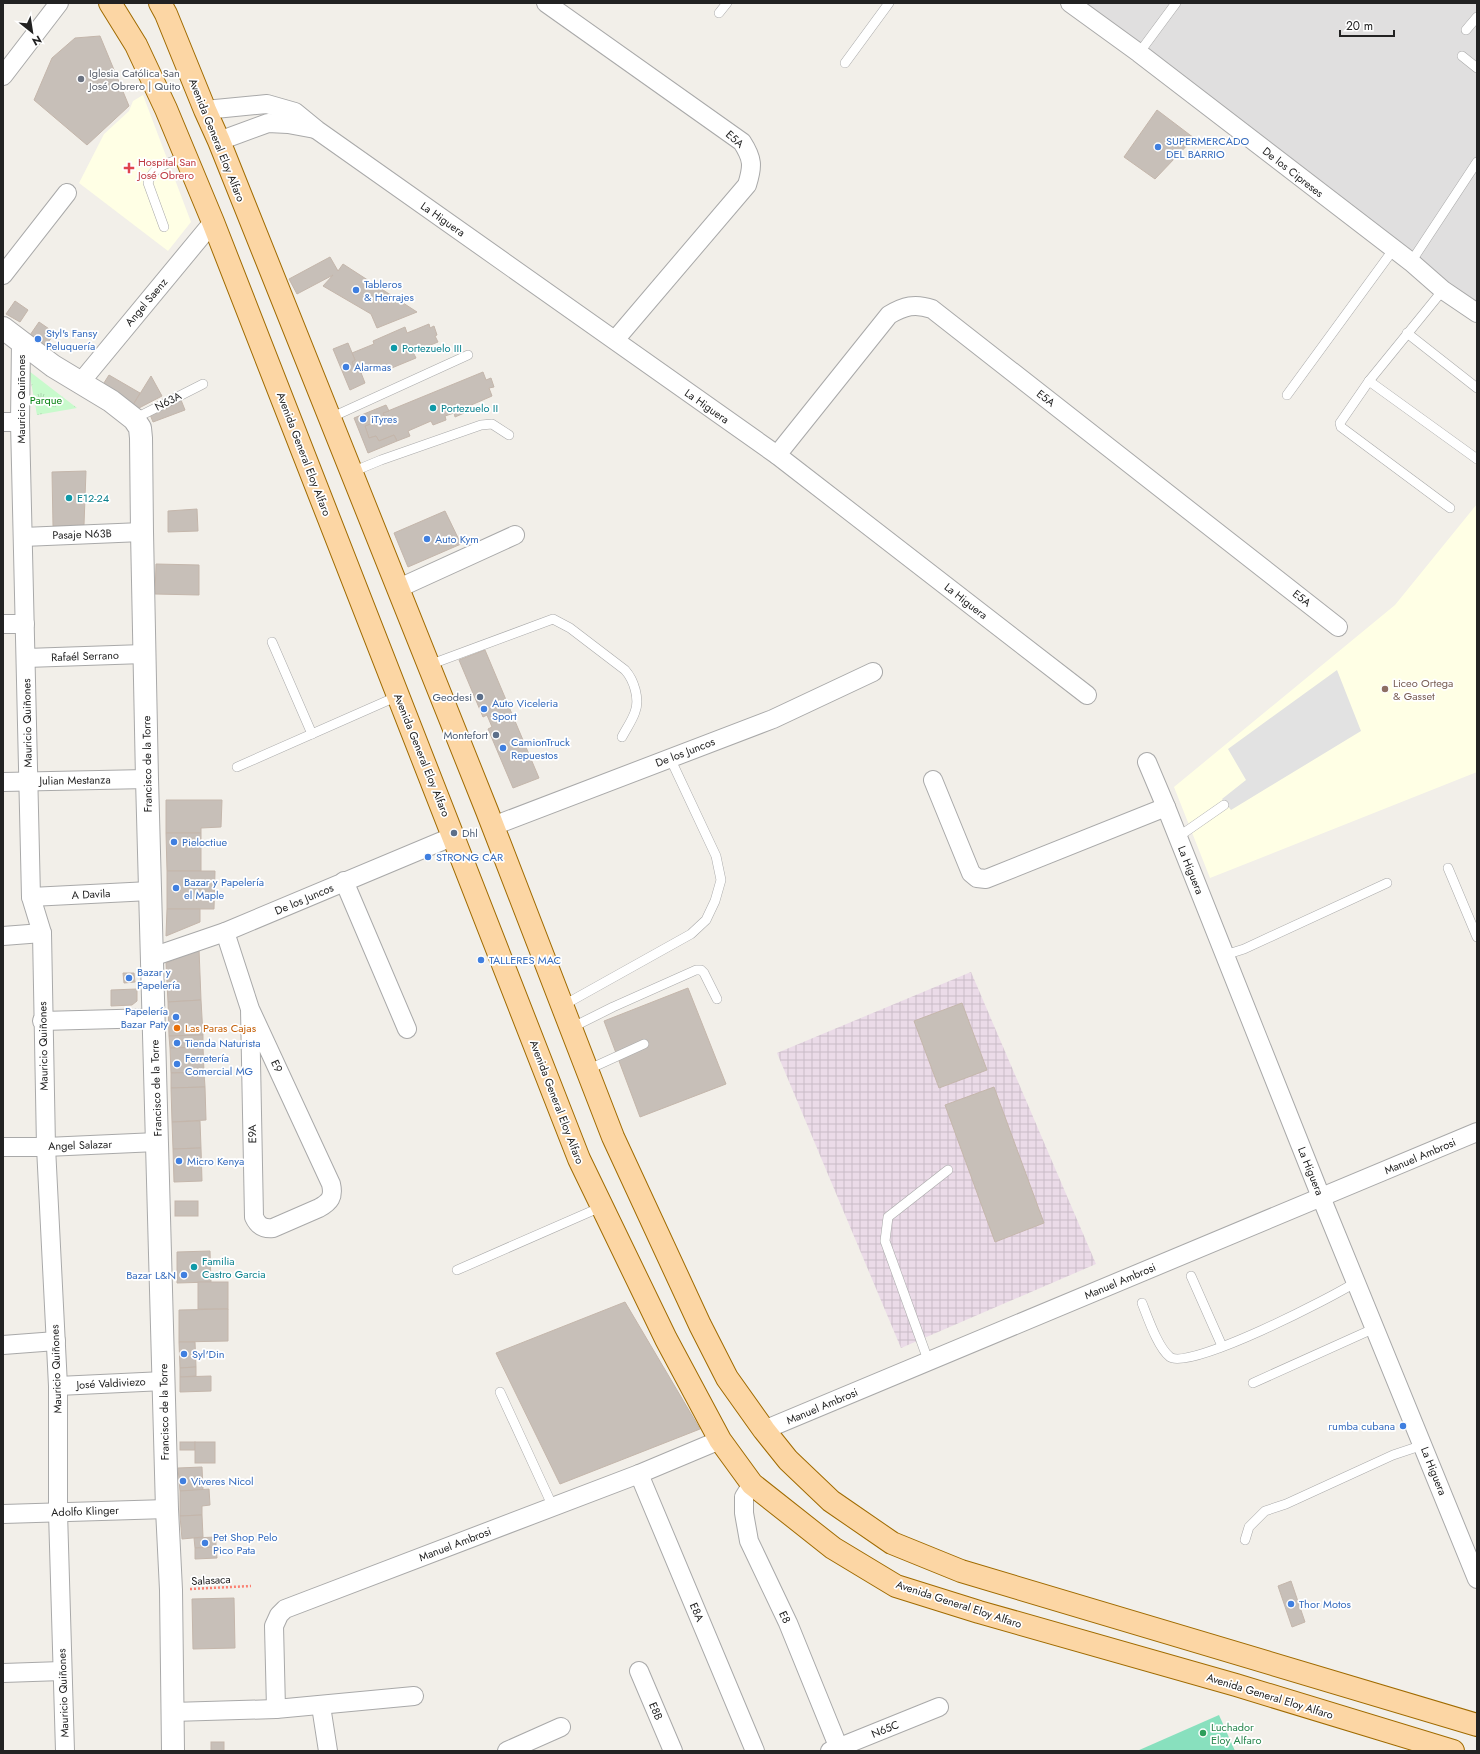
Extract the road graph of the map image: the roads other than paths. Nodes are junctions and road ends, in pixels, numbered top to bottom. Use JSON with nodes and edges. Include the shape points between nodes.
{"nodes":[{"id":1,"x":59,"y":3,"type":"edge"},
{"id":2,"x":110,"y":3,"type":"edge"},
{"id":3,"x":160,"y":3,"type":"edge"},
{"id":4,"x":546,"y":3,"type":"edge"},
{"id":5,"x":727,"y":3,"type":"edge"},
{"id":6,"x":889,"y":3,"type":"edge"},
{"id":7,"x":1070,"y":3,"type":"edge"},
{"id":8,"x":1176,"y":3,"type":"edge"},
{"id":9,"x":718,"y":13,"type":"dead end"},
{"id":10,"x":1477,"y":17,"type":"edge"},
{"id":11,"x":1466,"y":30,"type":"dead end"},
{"id":12,"x":1139,"y":53,"type":"junction"},
{"id":13,"x":1462,"y":56,"type":"dead end"},
{"id":14,"x":845,"y":63,"type":"dead end"},
{"id":15,"x":1477,"y":68,"type":"edge"},
{"id":16,"x":3,"y":76,"type":"edge"},
{"id":17,"x":205,"y":110,"type":"junction"},
{"id":18,"x":318,"y":130,"type":"junction"},
{"id":19,"x":220,"y":141,"type":"junction"},
{"id":20,"x":186,"y":157,"type":"junction"},
{"id":21,"x":1477,"y":162,"type":"edge"},
{"id":22,"x":67,"y":194,"type":"dead end"},
{"id":23,"x":213,"y":222,"type":"junction"},
{"id":24,"x":164,"y":227,"type":"dead end"},
{"id":25,"x":1394,"y":250,"type":"junction"},
{"id":26,"x":1411,"y":262,"type":"junction"},
{"id":27,"x":3,"y":275,"type":"edge"},
{"id":28,"x":1443,"y":290,"type":"junction"},
{"id":29,"x":1477,"y":313,"type":"edge"},
{"id":30,"x":3,"y":328,"type":"edge"},
{"id":31,"x":1407,"y":333,"type":"junction"},
{"id":32,"x":615,"y":340,"type":"junction"},
{"id":33,"x":21,"y":342,"type":"junction"},
{"id":34,"x":468,"y":355,"type":"dead end"},
{"id":35,"x":1369,"y":381,"type":"junction"},
{"id":36,"x":80,"y":383,"type":"junction"},
{"id":37,"x":203,"y":384,"type":"dead end"},
{"id":38,"x":1477,"y":388,"type":"edge"},
{"id":39,"x":1287,"y":394,"type":"dead end"},
{"id":40,"x":134,"y":418,"type":"junction"},
{"id":41,"x":330,"y":418,"type":"junction"},
{"id":42,"x":12,"y":422,"type":"edge"},
{"id":43,"x":509,"y":435,"type":"dead end"},
{"id":44,"x":777,"y":455,"type":"junction"},
{"id":45,"x":1477,"y":459,"type":"edge"},
{"id":46,"x":352,"y":472,"type":"junction"},
{"id":47,"x":1450,"y":508,"type":"dead end"},
{"id":48,"x":142,"y":532,"type":"junction"},
{"id":49,"x":516,"y":535,"type":"dead end"},
{"id":50,"x":23,"y":537,"type":"junction"},
{"id":51,"x":399,"y":588,"type":"junction"},
{"id":52,"x":3,"y":624,"type":"edge"},
{"id":53,"x":25,"y":624,"type":"junction"},
{"id":54,"x":1338,"y":627,"type":"dead end"},
{"id":55,"x":272,"y":642,"type":"dead end"},
{"id":56,"x":144,"y":654,"type":"junction"},
{"id":57,"x":26,"y":658,"type":"junction"},
{"id":58,"x":429,"y":665,"type":"junction"},
{"id":59,"x":873,"y":672,"type":"dead end"},
{"id":60,"x":1087,"y":695,"type":"dead end"},
{"id":61,"x":398,"y":696,"type":"junction"},
{"id":62,"x":312,"y":734,"type":"junction"},
{"id":63,"x":622,"y":738,"type":"dead end"},
{"id":64,"x":670,"y":758,"type":"junction"},
{"id":65,"x":1147,"y":762,"type":"dead end"},
{"id":66,"x":237,"y":767,"type":"dead end"},
{"id":67,"x":147,"y":779,"type":"junction"},
{"id":68,"x":933,"y":780,"type":"dead end"},
{"id":69,"x":29,"y":781,"type":"junction"},
{"id":70,"x":3,"y":782,"type":"edge"},
{"id":71,"x":1224,"y":806,"type":"dead end"},
{"id":72,"x":1166,"y":807,"type":"junction"},
{"id":73,"x":493,"y":826,"type":"junction"},
{"id":74,"x":454,"y":836,"type":"junction"},
{"id":75,"x":1178,"y":837,"type":"junction"},
{"id":76,"x":1448,"y":868,"type":"dead end"},
{"id":77,"x":344,"y":881,"type":"junction"},
{"id":78,"x":1387,"y":883,"type":"dead end"},
{"id":79,"x":150,"y":891,"type":"junction"},
{"id":80,"x":32,"y":897,"type":"junction"},
{"id":81,"x":225,"y":932,"type":"junction"},
{"id":82,"x":42,"y":933,"type":"junction"},
{"id":83,"x":3,"y":936,"type":"edge"},
{"id":84,"x":1477,"y":937,"type":"edge"},
{"id":85,"x":1225,"y":955,"type":"junction"},
{"id":86,"x":152,"y":957,"type":"junction"},
{"id":87,"x":717,"y":999,"type":"dead end"},
{"id":88,"x":562,"y":1006,"type":"junction"},
{"id":89,"x":250,"y":1009,"type":"junction"},
{"id":90,"x":154,"y":1018,"type":"junction"},
{"id":91,"x":42,"y":1021,"type":"junction"},
{"id":92,"x":571,"y":1028,"type":"junction"},
{"id":93,"x":407,"y":1029,"type":"dead end"},
{"id":94,"x":644,"y":1044,"type":"dead end"},
{"id":95,"x":587,"y":1070,"type":"junction"},
{"id":96,"x":1477,"y":1132,"type":"edge"},
{"id":97,"x":157,"y":1142,"type":"junction"},
{"id":98,"x":3,"y":1147,"type":"edge"},
{"id":99,"x":46,"y":1147,"type":"junction"},
{"id":100,"x":948,"y":1170,"type":"dead end"},
{"id":101,"x":1321,"y":1197,"type":"junction"},
{"id":102,"x":332,"y":1198,"type":"joint"},
{"id":103,"x":601,"y":1207,"type":"junction"},
{"id":104,"x":457,"y":1270,"type":"dead end"},
{"id":105,"x":1191,"y":1276,"type":"dead end"},
{"id":106,"x":1356,"y":1282,"type":"junction"},
{"id":107,"x":1142,"y":1303,"type":"dead end"},
{"id":108,"x":1375,"y":1328,"type":"junction"},
{"id":109,"x":56,"y":1341,"type":"junction"},
{"id":110,"x":3,"y":1345,"type":"edge"},
{"id":111,"x":1222,"y":1346,"type":"junction"},
{"id":112,"x":928,"y":1360,"type":"junction"},
{"id":113,"x":164,"y":1381,"type":"junction"},
{"id":114,"x":1254,"y":1383,"type":"dead end"},
{"id":115,"x":58,"y":1386,"type":"junction"},
{"id":116,"x":500,"y":1392,"type":"dead end"},
{"id":117,"x":764,"y":1430,"type":"junction"},
{"id":118,"x":720,"y":1440,"type":"junction"},
{"id":119,"x":1423,"y":1445,"type":"junction"},
{"id":120,"x":639,"y":1474,"type":"junction"},
{"id":121,"x":752,"y":1484,"type":"junction"},
{"id":122,"x":553,"y":1507,"type":"junction"},
{"id":123,"x":167,"y":1509,"type":"junction"},
{"id":124,"x":58,"y":1512,"type":"junction"},
{"id":125,"x":3,"y":1514,"type":"edge"},
{"id":126,"x":1245,"y":1540,"type":"dead end"},
{"id":127,"x":1477,"y":1579,"type":"edge"},
{"id":128,"x":62,"y":1671,"type":"junction"},
{"id":129,"x":640,"y":1671,"type":"dead end"},
{"id":130,"x":3,"y":1673,"type":"edge"},
{"id":131,"x":414,"y":1696,"type":"dead end"},
{"id":132,"x":322,"y":1706,"type":"junction"},
{"id":133,"x":939,"y":1707,"type":"dead end"},
{"id":134,"x":276,"y":1710,"type":"junction"},
{"id":135,"x":172,"y":1712,"type":"junction"},
{"id":136,"x":1477,"y":1725,"type":"edge"},
{"id":137,"x":561,"y":1727,"type":"dead end"},
{"id":138,"x":836,"y":1750,"type":"edge"},
{"id":139,"x":65,"y":1751,"type":"edge"},
{"id":140,"x":173,"y":1751,"type":"edge"},
{"id":141,"x":328,"y":1751,"type":"edge"},
{"id":142,"x":507,"y":1751,"type":"edge"},
{"id":143,"x":673,"y":1751,"type":"edge"},
{"id":144,"x":755,"y":1751,"type":"edge"},
{"id":145,"x":1453,"y":1751,"type":"edge"}],
"edges":[{"from":1,"to":16,"type":"street"},
{"from":2,"to":20,"type":"main road","name":"Avenida General Eloy Alfaro","via":[[136,45]]},
{"from":3,"to":17,"type":"main road","name":"Avenida General Eloy Alfaro"},
{"from":4,"to":32,"type":"street","name":"E5A","via":[[742,142],[752,163],[747,184]]},
{"from":5,"to":9,"type":"lane"},
{"from":6,"to":14,"type":"lane"},
{"from":7,"to":12,"type":"street","name":"De los Cipreses"},
{"from":8,"to":12,"type":"lane"},
{"from":10,"to":11,"type":"lane"},
{"from":12,"to":25,"type":"street","name":"De los Cipreses"},
{"from":13,"to":15,"type":"lane"},
{"from":17,"to":18,"type":"street","name":"La Higuera","via":[[267,104],[297,114]]},
{"from":17,"to":19,"type":"main road","name":"Avenida General Eloy Alfaro"},
{"from":18,"to":19,"type":"street","name":"La Higuera","via":[[268,123]]},
{"from":18,"to":32,"type":"street","name":"La Higuera"},
{"from":19,"to":41,"type":"main road","name":"Avenida General Eloy Alfaro"},
{"from":20,"to":23,"type":"main road","name":"Avenida General Eloy Alfaro"},
{"from":20,"to":24,"type":"lane","via":[[162,165],[155,170],[148,183]]},
{"from":21,"to":26,"type":"lane"},
{"from":22,"to":27,"type":"street"},
{"from":23,"to":36,"type":"street","name":"Angel Saenz"},
{"from":23,"to":61,"type":"main road","name":"Avenida General Eloy Alfaro"},
{"from":25,"to":26,"type":"street","name":"De los Cipreses"},
{"from":25,"to":39,"type":"lane"},
{"from":26,"to":28,"type":"street","name":"De los Cipreses"},
{"from":28,"to":29,"type":"street","name":"De los Cipreses"},
{"from":28,"to":31,"type":"lane"},
{"from":30,"to":33,"type":"street"},
{"from":31,"to":35,"type":"lane"},
{"from":31,"to":38,"type":"lane"},
{"from":32,"to":44,"type":"street","name":"La Higuera"},
{"from":33,"to":36,"type":"street"},
{"from":33,"to":42,"type":"street","name":"Mauricio Quiñones"},
{"from":34,"to":41,"type":"lane"},
{"from":35,"to":45,"type":"lane"},
{"from":35,"to":47,"type":"lane","via":[[1340,421],[1341,427]]},
{"from":36,"to":40,"type":"street"},
{"from":37,"to":40,"type":"lane","name":"N63A"},
{"from":40,"to":48,"type":"street","name":"Francisco de la Torre","via":[[140,428],[141,438]]},
{"from":41,"to":46,"type":"main road","name":"Avenida General Eloy Alfaro"},
{"from":42,"to":50,"type":"street","name":"Mauricio Quiñones"},
{"from":43,"to":46,"type":"lane","via":[[492,424],[481,425]]},
{"from":44,"to":54,"type":"street","name":"E5A","via":[[889,315],[900,308],[922,305],[932,309]]},
{"from":44,"to":60,"type":"street","name":"La Higuera"},
{"from":46,"to":51,"type":"main road","name":"Avenida General Eloy Alfaro"},
{"from":48,"to":50,"type":"street","name":"Pasaje N63B"},
{"from":48,"to":56,"type":"street","name":"Francisco de la Torre"},
{"from":49,"to":51,"type":"street"},
{"from":50,"to":53,"type":"street","name":"Mauricio Quiñones"},
{"from":51,"to":58,"type":"main road","name":"Avenida General Eloy Alfaro"},
{"from":52,"to":53,"type":"street"},
{"from":53,"to":57,"type":"street","name":"Mauricio Quiñones"},
{"from":55,"to":62,"type":"lane"},
{"from":56,"to":57,"type":"street","name":"Rafaél Serrano"},
{"from":56,"to":67,"type":"street","name":"Francisco de la Torre"},
{"from":57,"to":69,"type":"street","name":"Mauricio Quiñones"},
{"from":58,"to":63,"type":"lane","via":[[553,619],[570,628],[632,678],[636,690],[636,710]]},
{"from":58,"to":73,"type":"main road","name":"Avenida General Eloy Alfaro"},
{"from":59,"to":64,"type":"street","name":"De los Juncos","via":[[773,719]]},
{"from":61,"to":62,"type":"lane"},
{"from":61,"to":74,"type":"main road","name":"Avenida General Eloy Alfaro"},
{"from":62,"to":66,"type":"lane"},
{"from":64,"to":73,"type":"street","name":"De los Juncos"},
{"from":64,"to":88,"type":"lane","via":[[716,856],[721,880],[715,901],[706,920],[691,934]]},
{"from":65,"to":72,"type":"street","name":"La Higuera"},
{"from":67,"to":69,"type":"street","name":"Julian Mestanza"},
{"from":67,"to":79,"type":"street","name":"Francisco de la Torre"},
{"from":68,"to":72,"type":"street","via":[[971,873],[977,878],[986,879]]},
{"from":69,"to":70,"type":"street","name":"Julian Mestanza"},
{"from":69,"to":80,"type":"street","name":"Mauricio Quiñones"},
{"from":71,"to":75,"type":"lane"},
{"from":72,"to":75,"type":"street","name":"La Higuera"},
{"from":73,"to":88,"type":"main road","name":"Avenida General Eloy Alfaro"},
{"from":74,"to":77,"type":"street","name":"De los Juncos"},
{"from":74,"to":103,"type":"main road","name":"Avenida General Eloy Alfaro","via":[[579,1159]]},
{"from":75,"to":85,"type":"street","name":"La Higuera"},
{"from":76,"to":84,"type":"lane"},
{"from":77,"to":81,"type":"street","name":"De los Juncos"},
{"from":77,"to":93,"type":"street"},
{"from":78,"to":85,"type":"lane","via":[[1244,949]]},
{"from":79,"to":80,"type":"street","name":"A Davila"},
{"from":79,"to":86,"type":"street","name":"Francisco de la Torre"},
{"from":80,"to":82,"type":"street","name":"Mauricio Quiñones"},
{"from":81,"to":86,"type":"street","name":"De los Juncos"},
{"from":81,"to":89,"type":"street","name":"E9"},
{"from":82,"to":83,"type":"street"},
{"from":82,"to":91,"type":"street","name":"Mauricio Quiñones"},
{"from":85,"to":101,"type":"street","name":"La Higuera"},
{"from":86,"to":90,"type":"street","name":"Francisco de la Torre"},
{"from":87,"to":92,"type":"lane","via":[[704,972],[696,970]]},
{"from":88,"to":92,"type":"main road","name":"Avenida General Eloy Alfaro"},
{"from":89,"to":102,"type":"street","name":"E9","via":[[331,1184]]},
{"from":89,"to":102,"type":"street","name":"E9A","via":[[254,1217],[262,1228],[273,1228],[319,1208]]},
{"from":90,"to":91,"type":"street"},
{"from":90,"to":97,"type":"street","name":"Francisco de la Torre"},
{"from":91,"to":99,"type":"street","name":"Mauricio Quiñones"},
{"from":92,"to":95,"type":"main road","name":"Avenida General Eloy Alfaro"},
{"from":94,"to":95,"type":"lane"},
{"from":95,"to":117,"type":"main road","name":"Avenida General Eloy Alfaro","via":[[613,1137],[700,1324],[727,1378]]},
{"from":96,"to":101,"type":"street","name":"Manuel Ambrosi"},
{"from":97,"to":99,"type":"street","name":"Angel Salazar"},
{"from":97,"to":113,"type":"street","name":"Francisco de la Torre"},
{"from":98,"to":99,"type":"street","name":"Angel Salazar"},
{"from":99,"to":109,"type":"street","name":"Mauricio Quiñones"},
{"from":100,"to":112,"type":"lane","via":[[888,1217],[885,1242]]},
{"from":101,"to":106,"type":"street","name":"La Higuera"},
{"from":101,"to":112,"type":"street","name":"Manuel Ambrosi"},
{"from":103,"to":104,"type":"lane"},
{"from":103,"to":118,"type":"main road","name":"Avenida General Eloy Alfaro","via":[[666,1340]]},
{"from":105,"to":111,"type":"lane"},
{"from":106,"to":108,"type":"street","name":"La Higuera"},
{"from":106,"to":111,"type":"lane","via":[[1252,1335]]},
{"from":107,"to":111,"type":"lane","via":[[1161,1346],[1170,1357],[1180,1360]]},
{"from":108,"to":114,"type":"lane"},
{"from":108,"to":119,"type":"street","name":"La Higuera"},
{"from":109,"to":110,"type":"street"},
{"from":109,"to":115,"type":"street","name":"Mauricio Quiñones"},
{"from":112,"to":117,"type":"street","name":"Manuel Ambrosi"},
{"from":113,"to":115,"type":"street","name":"José Valdiviezo"},
{"from":113,"to":123,"type":"street","name":"Francisco de la Torre"},
{"from":115,"to":124,"type":"street","name":"Mauricio Quiñones"},
{"from":116,"to":122,"type":"lane"},
{"from":117,"to":136,"type":"main road","name":"Avenida General Eloy Alfaro","via":[[788,1460],[831,1500],[892,1543],[961,1571]]},
{"from":118,"to":120,"type":"street","name":"Manuel Ambrosi"},
{"from":118,"to":121,"type":"main road","name":"Avenida General Eloy Alfaro"},
{"from":119,"to":126,"type":"lane","via":[[1393,1455],[1286,1504],[1265,1511],[1249,1527]]},
{"from":119,"to":127,"type":"street","name":"La Higuera"},
{"from":120,"to":122,"type":"street","name":"Manuel Ambrosi"},
{"from":120,"to":144,"type":"street","name":"E8A"},
{"from":121,"to":138,"type":"street","name":"E8","via":[[744,1497],[749,1541],[788,1623]]},
{"from":121,"to":145,"type":"main road","name":"Avenida General Eloy Alfaro","via":[[833,1548],[896,1586]]},
{"from":122,"to":134,"type":"street","name":"Manuel Ambrosi","via":[[285,1609],[274,1626]]},
{"from":123,"to":124,"type":"street","name":"Adolfo Klinger"},
{"from":123,"to":135,"type":"street","name":"Francisco de la Torre","via":[[171,1590]]},
{"from":124,"to":125,"type":"street","name":"Adolfo Klinger"},
{"from":124,"to":128,"type":"street","name":"Mauricio Quiñones"},
{"from":128,"to":130,"type":"street"},
{"from":128,"to":139,"type":"street","name":"Mauricio Quiñones"},
{"from":129,"to":143,"type":"street","name":"E8B"},
{"from":131,"to":132,"type":"street"},
{"from":132,"to":134,"type":"street"},
{"from":132,"to":141,"type":"street"},
{"from":133,"to":138,"type":"street","name":"N65C"},
{"from":134,"to":135,"type":"street"},
{"from":135,"to":140,"type":"street","name":"Francisco de la Torre"},
{"from":137,"to":142,"type":"street"}]}
